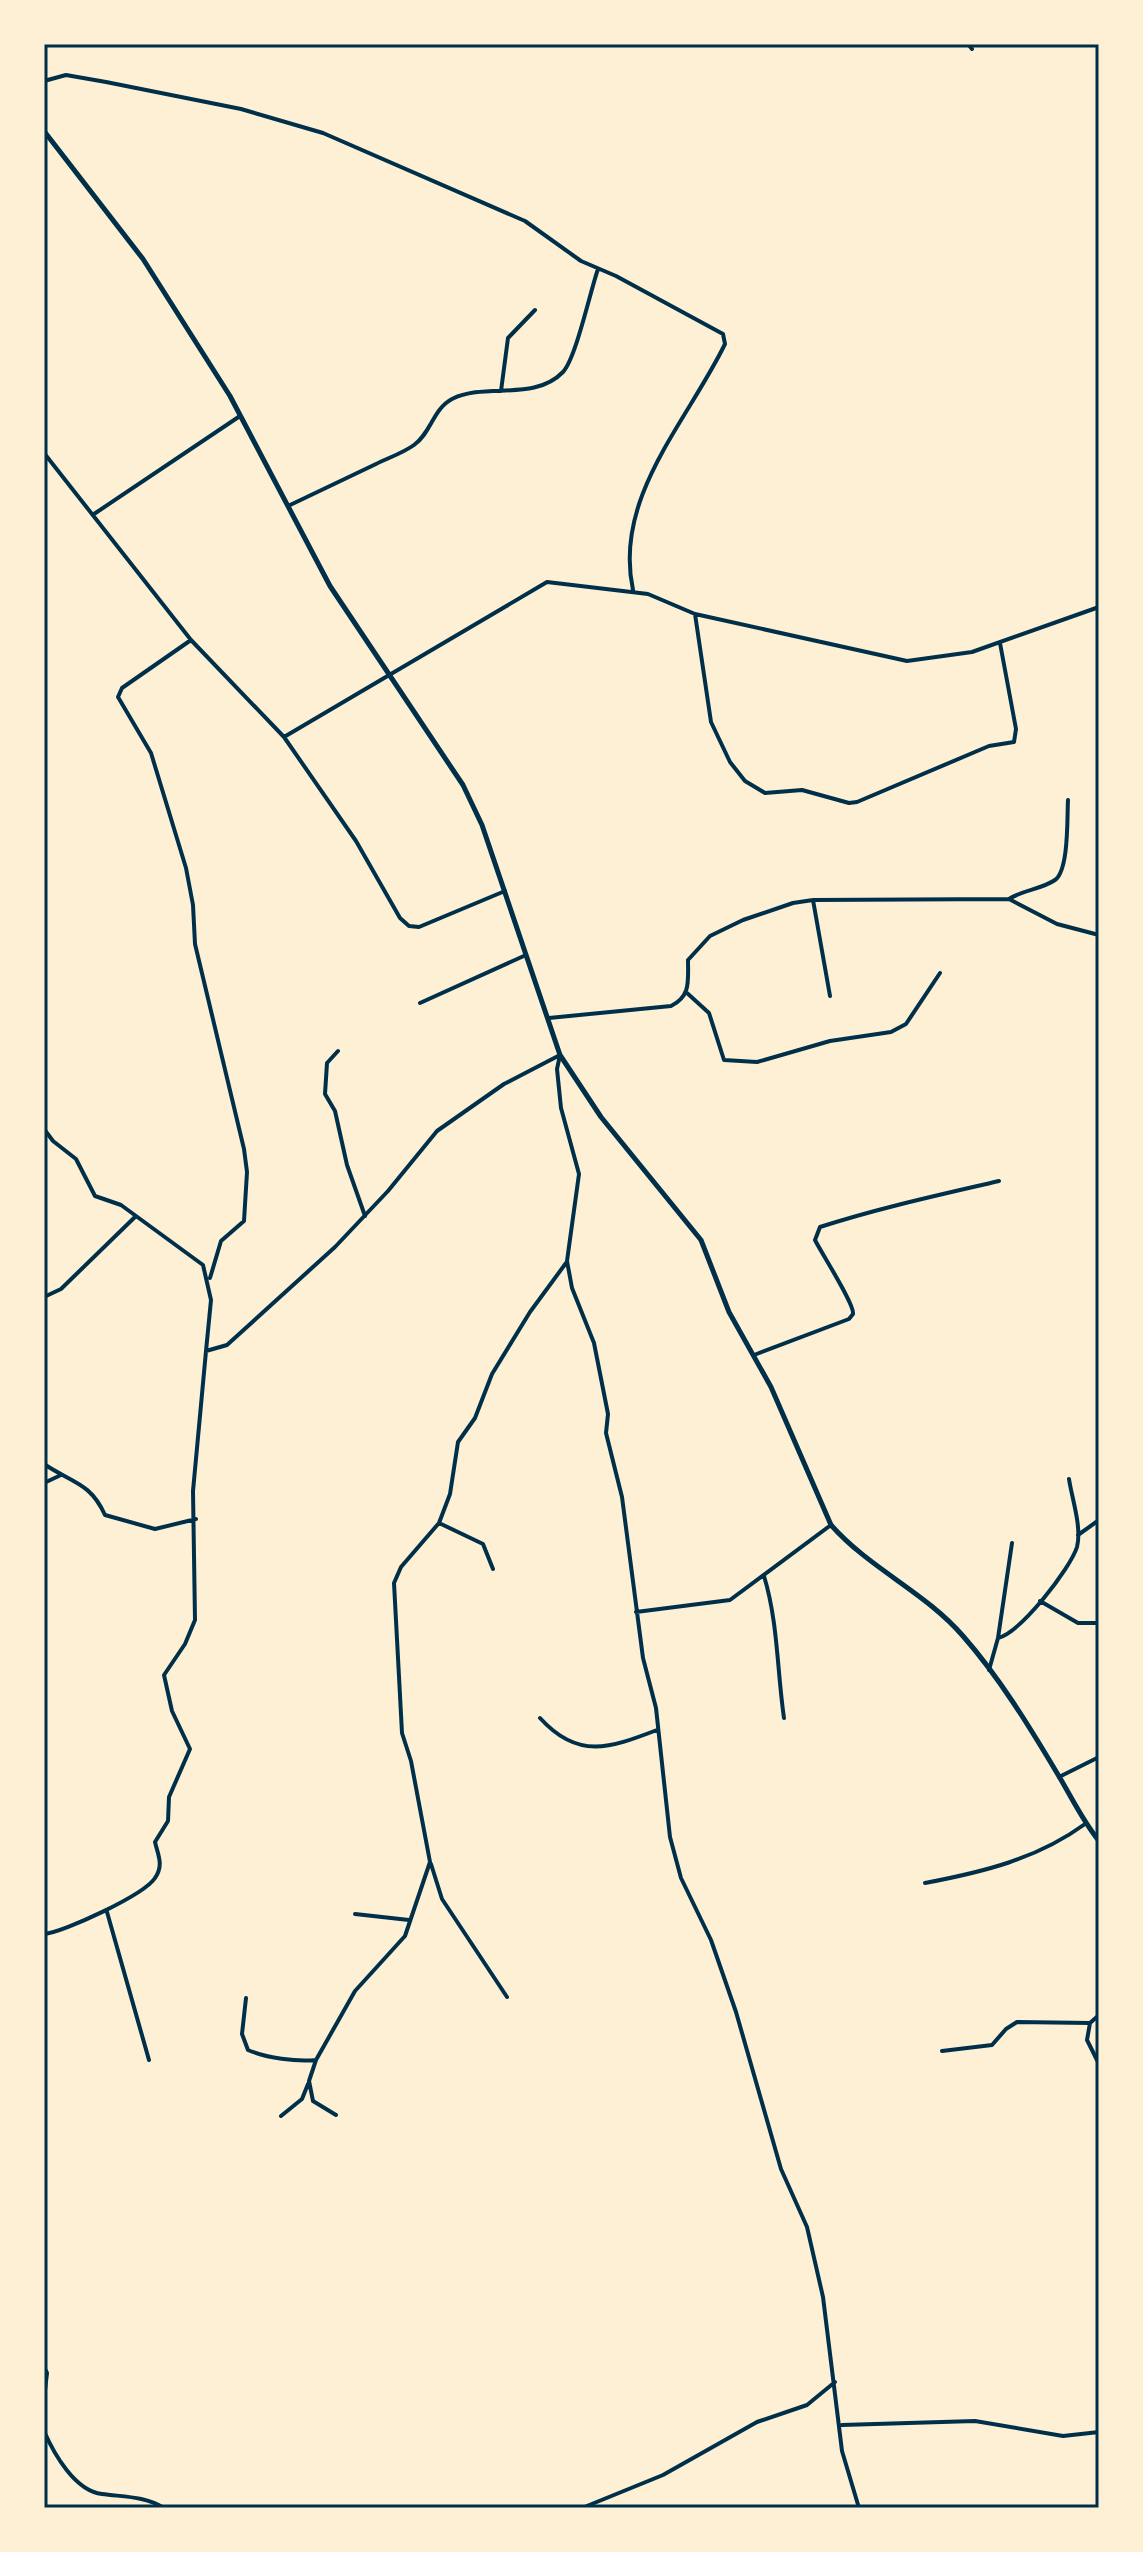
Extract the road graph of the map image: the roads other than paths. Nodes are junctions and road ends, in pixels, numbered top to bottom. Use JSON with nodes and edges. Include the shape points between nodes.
{"nodes":[{"id":1,"x":44,"y":81,"type":"edge"},
{"id":2,"x":44,"y":131,"type":"edge"},
{"id":3,"x":598,"y":268,"type":"junction"},
{"id":4,"x":535,"y":310,"type":"dead end"},
{"id":5,"x":501,"y":391,"type":"junction"},
{"id":6,"x":240,"y":416,"type":"junction"},
{"id":7,"x":44,"y":453,"type":"edge"},
{"id":8,"x":286,"y":507,"type":"junction"},
{"id":9,"x":94,"y":514,"type":"junction"},
{"id":10,"x":633,"y":590,"type":"junction"},
{"id":11,"x":1099,"y":607,"type":"edge"},
{"id":12,"x":695,"y":614,"type":"junction"},
{"id":13,"x":191,"y":640,"type":"junction"},
{"id":14,"x":1000,"y":643,"type":"junction"},
{"id":15,"x":389,"y":673,"type":"junction"},
{"id":16,"x":284,"y":737,"type":"junction"},
{"id":17,"x":1068,"y":800,"type":"dead end"},
{"id":18,"x":505,"y":891,"type":"junction"},
{"id":19,"x":1009,"y":899,"type":"junction"},
{"id":20,"x":813,"y":900,"type":"junction"},
{"id":21,"x":1099,"y":935,"type":"edge"},
{"id":22,"x":526,"y":955,"type":"junction"},
{"id":23,"x":940,"y":973,"type":"dead end"},
{"id":24,"x":687,"y":993,"type":"junction"},
{"id":25,"x":830,"y":996,"type":"dead end"},
{"id":26,"x":420,"y":1003,"type":"dead end"},
{"id":27,"x":549,"y":1018,"type":"junction"},
{"id":28,"x":338,"y":1051,"type":"dead end"},
{"id":29,"x":560,"y":1055,"type":"junction"},
{"id":30,"x":44,"y":1129,"type":"edge"},
{"id":31,"x":999,"y":1181,"type":"dead end"},
{"id":32,"x":136,"y":1216,"type":"junction"},
{"id":33,"x":365,"y":1216,"type":"junction"},
{"id":34,"x":567,"y":1261,"type":"junction"},
{"id":35,"x":209,"y":1280,"type":"junction"},
{"id":36,"x":44,"y":1297,"type":"edge"},
{"id":37,"x":206,"y":1351,"type":"junction"},
{"id":38,"x":754,"y":1355,"type":"junction"},
{"id":39,"x":44,"y":1464,"type":"edge"},
{"id":40,"x":61,"y":1475,"type":"junction"},
{"id":41,"x":1069,"y":1479,"type":"dead end"},
{"id":42,"x":44,"y":1483,"type":"edge"},
{"id":43,"x":196,"y":1519,"type":"junction"},
{"id":44,"x":1099,"y":1520,"type":"edge"},
{"id":45,"x":439,"y":1523,"type":"junction"},
{"id":46,"x":831,"y":1525,"type":"junction"},
{"id":47,"x":1078,"y":1535,"type":"junction"},
{"id":48,"x":1012,"y":1543,"type":"dead end"},
{"id":49,"x":493,"y":1569,"type":"dead end"},
{"id":50,"x":764,"y":1576,"type":"junction"},
{"id":51,"x":1040,"y":1601,"type":"junction"},
{"id":52,"x":636,"y":1612,"type":"junction"},
{"id":53,"x":1099,"y":1623,"type":"edge"},
{"id":54,"x":998,"y":1638,"type":"junction"},
{"id":55,"x":989,"y":1671,"type":"junction"},
{"id":56,"x":540,"y":1718,"type":"dead end"},
{"id":57,"x":784,"y":1718,"type":"dead end"},
{"id":58,"x":657,"y":1730,"type":"junction"},
{"id":59,"x":1099,"y":1757,"type":"edge"},
{"id":60,"x":1059,"y":1777,"type":"junction"},
{"id":61,"x":1085,"y":1824,"type":"junction"},
{"id":62,"x":1099,"y":1841,"type":"edge"},
{"id":63,"x":430,"y":1862,"type":"junction"},
{"id":64,"x":925,"y":1883,"type":"dead end"},
{"id":65,"x":107,"y":1912,"type":"junction"},
{"id":66,"x":355,"y":1914,"type":"dead end"},
{"id":67,"x":409,"y":1920,"type":"junction"},
{"id":68,"x":44,"y":1934,"type":"edge"},
{"id":69,"x":507,"y":1997,"type":"dead end"},
{"id":70,"x":246,"y":1998,"type":"dead end"},
{"id":71,"x":1099,"y":2015,"type":"edge"},
{"id":72,"x":1090,"y":2023,"type":"junction"},
{"id":73,"x":942,"y":2051,"type":"dead end"},
{"id":74,"x":149,"y":2060,"type":"dead end"},
{"id":75,"x":316,"y":2060,"type":"junction"},
{"id":76,"x":1099,"y":2064,"type":"edge"},
{"id":77,"x":309,"y":2081,"type":"junction"},
{"id":78,"x":336,"y":2115,"type":"dead end"},
{"id":79,"x":281,"y":2116,"type":"dead end"},
{"id":80,"x":44,"y":2367,"type":"edge"},
{"id":81,"x":836,"y":2382,"type":"junction"},
{"id":82,"x":44,"y":2399,"type":"edge"},
{"id":83,"x":842,"y":2425,"type":"junction"},
{"id":84,"x":44,"y":2431,"type":"edge"},
{"id":85,"x":1099,"y":2432,"type":"edge"},
{"id":86,"x":164,"y":2508,"type":"edge"},
{"id":87,"x":582,"y":2508,"type":"edge"},
{"id":88,"x":859,"y":2508,"type":"edge"}],
"edges":[{"from":1,"to":3,"type":"street","via":[[66,75],[106,82],[241,109],[323,133],[525,221]]},
{"from":2,"to":6,"type":"street","via":[[143,259]]},
{"from":3,"to":5,"type":"street","via":[[576,349],[564,371],[551,380]]},
{"from":3,"to":10,"type":"street","via":[[726,338],[704,387],[661,452],[637,512],[627,564]]},
{"from":4,"to":5,"type":"street","via":[[508,338]]},
{"from":5,"to":8,"type":"street","via":[[450,400],[416,445]]},
{"from":6,"to":8,"type":"street"},
{"from":6,"to":9,"type":"street"},
{"from":7,"to":9,"type":"street"},
{"from":8,"to":15,"type":"street","via":[[330,586]]},
{"from":9,"to":13,"type":"street"},
{"from":10,"to":12,"type":"street"},
{"from":10,"to":15,"type":"street","via":[[559,581],[539,584]]},
{"from":11,"to":14,"type":"street"},
{"from":12,"to":14,"type":"street","via":[[907,661]]},
{"from":12,"to":14,"type":"street","via":[[711,722],[745,781],[765,793],[802,790],[849,803],[989,746],[1014,742]]},
{"from":13,"to":16,"type":"street"},
{"from":13,"to":35,"type":"street","via":[[122,688],[118,697],[151,753],[186,868],[195,944],[245,1160],[244,1221],[221,1241]]},
{"from":15,"to":16,"type":"street"},
{"from":15,"to":18,"type":"street","via":[[463,785]]},
{"from":16,"to":18,"type":"street","via":[[409,926],[419,927]]},
{"from":17,"to":19,"type":"street","via":[[1063,871],[1055,880]]},
{"from":18,"to":22,"type":"street"},
{"from":19,"to":20,"type":"street"},
{"from":19,"to":21,"type":"street","via":[[1057,924]]},
{"from":20,"to":24,"type":"street","via":[[710,936],[688,960]]},
{"from":20,"to":25,"type":"street"},
{"from":22,"to":26,"type":"street"},
{"from":22,"to":27,"type":"street"},
{"from":23,"to":24,"type":"street","via":[[906,1024],[891,1032],[830,1041],[757,1062],[724,1060],[709,1013]]},
{"from":24,"to":27,"type":"street","via":[[671,1006]]},
{"from":27,"to":29,"type":"street"},
{"from":28,"to":33,"type":"street","via":[[327,1063],[325,1094],[335,1111]]},
{"from":29,"to":33,"type":"street","via":[[504,1084],[437,1131]]},
{"from":29,"to":34,"type":"street","via":[[561,1108],[579,1174]]},
{"from":29,"to":38,"type":"street","via":[[601,1117],[701,1240],[729,1312]]},
{"from":30,"to":32,"type":"street","via":[[76,1159],[95,1196]]},
{"from":31,"to":38,"type":"street","via":[[820,1227],[815,1240],[855,1307],[853,1314]]},
{"from":32,"to":35,"type":"street","via":[[198,1259]]},
{"from":32,"to":36,"type":"street","via":[[61,1289]]},
{"from":33,"to":37,"type":"street","via":[[227,1345]]},
{"from":34,"to":45,"type":"street","via":[[492,1374],[475,1418],[458,1442],[450,1494]]},
{"from":34,"to":52,"type":"street","via":[[608,1414],[606,1433],[622,1497]]},
{"from":35,"to":37,"type":"street"},
{"from":37,"to":43,"type":"street","via":[[193,1491]]},
{"from":38,"to":46,"type":"street"},
{"from":39,"to":40,"type":"street"},
{"from":40,"to":42,"type":"street"},
{"from":40,"to":43,"type":"street","via":[[80,1481],[105,1515],[155,1529]]},
{"from":41,"to":47,"type":"street"},
{"from":43,"to":65,"type":"street","via":[[195,1620],[164,1675],[189,1756],[172,1790],[165,1829],[155,1842],[161,1856],[156,1878]]},
{"from":44,"to":47,"type":"street"},
{"from":45,"to":49,"type":"street","via":[[483,1544]]},
{"from":45,"to":63,"type":"street","via":[[401,1567],[393,1598],[402,1733]]},
{"from":46,"to":50,"type":"street"},
{"from":46,"to":55,"type":"street","via":[[949,1621]]},
{"from":47,"to":51,"type":"street","via":[[1063,1573]]},
{"from":48,"to":54,"type":"street"},
{"from":50,"to":52,"type":"street","via":[[730,1600]]},
{"from":50,"to":57,"type":"street","via":[[776,1614]]},
{"from":51,"to":53,"type":"street","via":[[1078,1623]]},
{"from":51,"to":54,"type":"street","via":[[1011,1635]]},
{"from":52,"to":58,"type":"street"},
{"from":54,"to":55,"type":"street"},
{"from":55,"to":60,"type":"street"},
{"from":56,"to":58,"type":"street","via":[[573,1745],[622,1743]]},
{"from":58,"to":81,"type":"street","via":[[670,1837],[681,1878],[711,1940],[781,2169],[807,2227]]},
{"from":59,"to":60,"type":"street"},
{"from":60,"to":61,"type":"street"},
{"from":61,"to":62,"type":"street"},
{"from":61,"to":64,"type":"street","via":[[1027,1857]]},
{"from":63,"to":67,"type":"street"},
{"from":63,"to":69,"type":"street","via":[[442,1899]]},
{"from":65,"to":68,"type":"street"},
{"from":65,"to":74,"type":"street"},
{"from":66,"to":67,"type":"street"},
{"from":67,"to":75,"type":"street","via":[[405,1936],[355,1991]]},
{"from":70,"to":75,"type":"street","via":[[242,2034],[248,2050],[296,2062]]},
{"from":71,"to":72,"type":"street"},
{"from":72,"to":73,"type":"street","via":[[1017,2022],[992,2045]]},
{"from":72,"to":76,"type":"street","via":[[1087,2040]]},
{"from":75,"to":77,"type":"street"},
{"from":77,"to":78,"type":"street","via":[[313,2101]]},
{"from":77,"to":79,"type":"street","via":[[302,2099]]},
{"from":80,"to":82,"type":"street"},
{"from":81,"to":83,"type":"street"},
{"from":81,"to":87,"type":"street","via":[[807,2405],[757,2422],[663,2475]]},
{"from":83,"to":85,"type":"street","via":[[975,2421],[1063,2436]]},
{"from":83,"to":88,"type":"street","via":[[842,2451]]},
{"from":84,"to":86,"type":"street","via":[[70,2474],[98,2494],[145,2499]]}]}
